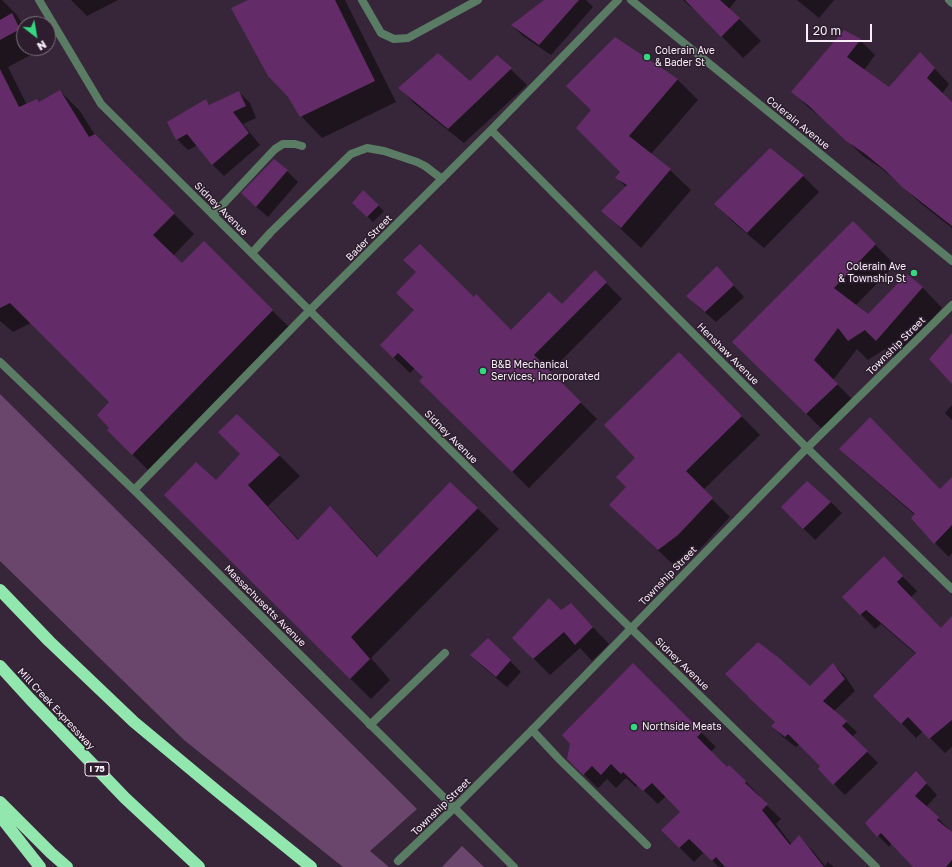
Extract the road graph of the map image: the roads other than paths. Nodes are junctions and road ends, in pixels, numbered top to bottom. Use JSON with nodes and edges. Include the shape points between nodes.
{"nodes":[{"id":1,"x":38,"y":0,"type":"edge"},
{"id":2,"x":362,"y":0,"type":"edge"},
{"id":3,"x":478,"y":0,"type":"edge"},
{"id":4,"x":618,"y":0,"type":"edge"},
{"id":5,"x":631,"y":0,"type":"edge"},
{"id":6,"x":949,"y":0,"type":"edge"},
{"id":7,"x":952,"y":3,"type":"edge"},
{"id":8,"x":492,"y":130,"type":"junction"},
{"id":9,"x":302,"y":146,"type":"dead end"},
{"id":10,"x":442,"y":180,"type":"junction"},
{"id":11,"x":213,"y":215,"type":"junction"},
{"id":12,"x":252,"y":253,"type":"junction"},
{"id":13,"x":952,"y":260,"type":"edge"},
{"id":14,"x":952,"y":305,"type":"edge"},
{"id":15,"x":309,"y":311,"type":"junction"},
{"id":16,"x":0,"y":362,"type":"edge"},
{"id":17,"x":807,"y":448,"type":"junction"},
{"id":18,"x":134,"y":490,"type":"junction"},
{"id":19,"x":952,"y":589,"type":"edge"},
{"id":20,"x":0,"y":590,"type":"edge"},
{"id":21,"x":631,"y":628,"type":"junction"},
{"id":22,"x":445,"y":653,"type":"dead end"},
{"id":23,"x":0,"y":666,"type":"edge"},
{"id":24,"x":370,"y":725,"type":"junction"},
{"id":25,"x":532,"y":730,"type":"junction"},
{"id":26,"x":0,"y":802,"type":"edge"},
{"id":27,"x":454,"y":808,"type":"junction"},
{"id":28,"x":0,"y":816,"type":"edge"},
{"id":29,"x":647,"y":845,"type":"dead end"},
{"id":30,"x":398,"y":861,"type":"dead end"},
{"id":31,"x":40,"y":867,"type":"edge"},
{"id":32,"x":67,"y":867,"type":"edge"},
{"id":33,"x":199,"y":867,"type":"edge"},
{"id":34,"x":311,"y":867,"type":"edge"},
{"id":35,"x":514,"y":867,"type":"edge"},
{"id":36,"x":876,"y":867,"type":"edge"}],
"edges":[{"from":1,"to":11,"type":"street","name":"Sidney Avenue","via":[[101,104]]},
{"from":2,"to":3,"type":"street","via":[[381,34],[394,39],[408,38]]},
{"from":4,"to":8,"type":"street","name":"Bader Street"},
{"from":5,"to":13,"type":"street","name":"Colerain Avenue"},
{"from":6,"to":7,"type":"street"},
{"from":8,"to":10,"type":"street","name":"Bader Street"},
{"from":8,"to":17,"type":"street","name":"Henshaw Avenue"},
{"from":9,"to":11,"type":"street","via":[[283,144],[275,149]]},
{"from":10,"to":12,"type":"street","via":[[417,162],[384,151],[367,148],[350,154]]},
{"from":10,"to":15,"type":"street","name":"Bader Street"},
{"from":11,"to":12,"type":"street","name":"Sidney Avenue"},
{"from":12,"to":15,"type":"street","name":"Sidney Avenue"},
{"from":14,"to":17,"type":"street","name":"Township Street"},
{"from":15,"to":18,"type":"street","name":"Bader Street"},
{"from":15,"to":21,"type":"street","name":"Sidney Avenue"},
{"from":16,"to":18,"type":"street","name":"Massachusetts Avenue"},
{"from":17,"to":19,"type":"street","name":"Henshaw Avenue"},
{"from":17,"to":21,"type":"street","name":"Township Street"},
{"from":18,"to":24,"type":"street","name":"Massachusetts Avenue"},
{"from":20,"to":34,"type":"highway","via":[[134,722]]},
{"from":21,"to":25,"type":"street","name":"Township Street"},
{"from":21,"to":36,"type":"street","name":"Sidney Avenue"},
{"from":22,"to":24,"type":"street"},
{"from":23,"to":33,"type":"highway","name":"Mill Creek Expressway","number":"I 75","via":[[125,798]]},
{"from":24,"to":27,"type":"street","name":"Massachusetts Avenue"},
{"from":25,"to":27,"type":"street","name":"Township Street"},
{"from":25,"to":29,"type":"street"},
{"from":26,"to":32,"type":"highway"},
{"from":27,"to":30,"type":"street","name":"Township Street"},
{"from":27,"to":35,"type":"street","name":"Massachusetts Avenue"},
{"from":28,"to":31,"type":"highway"}]}
